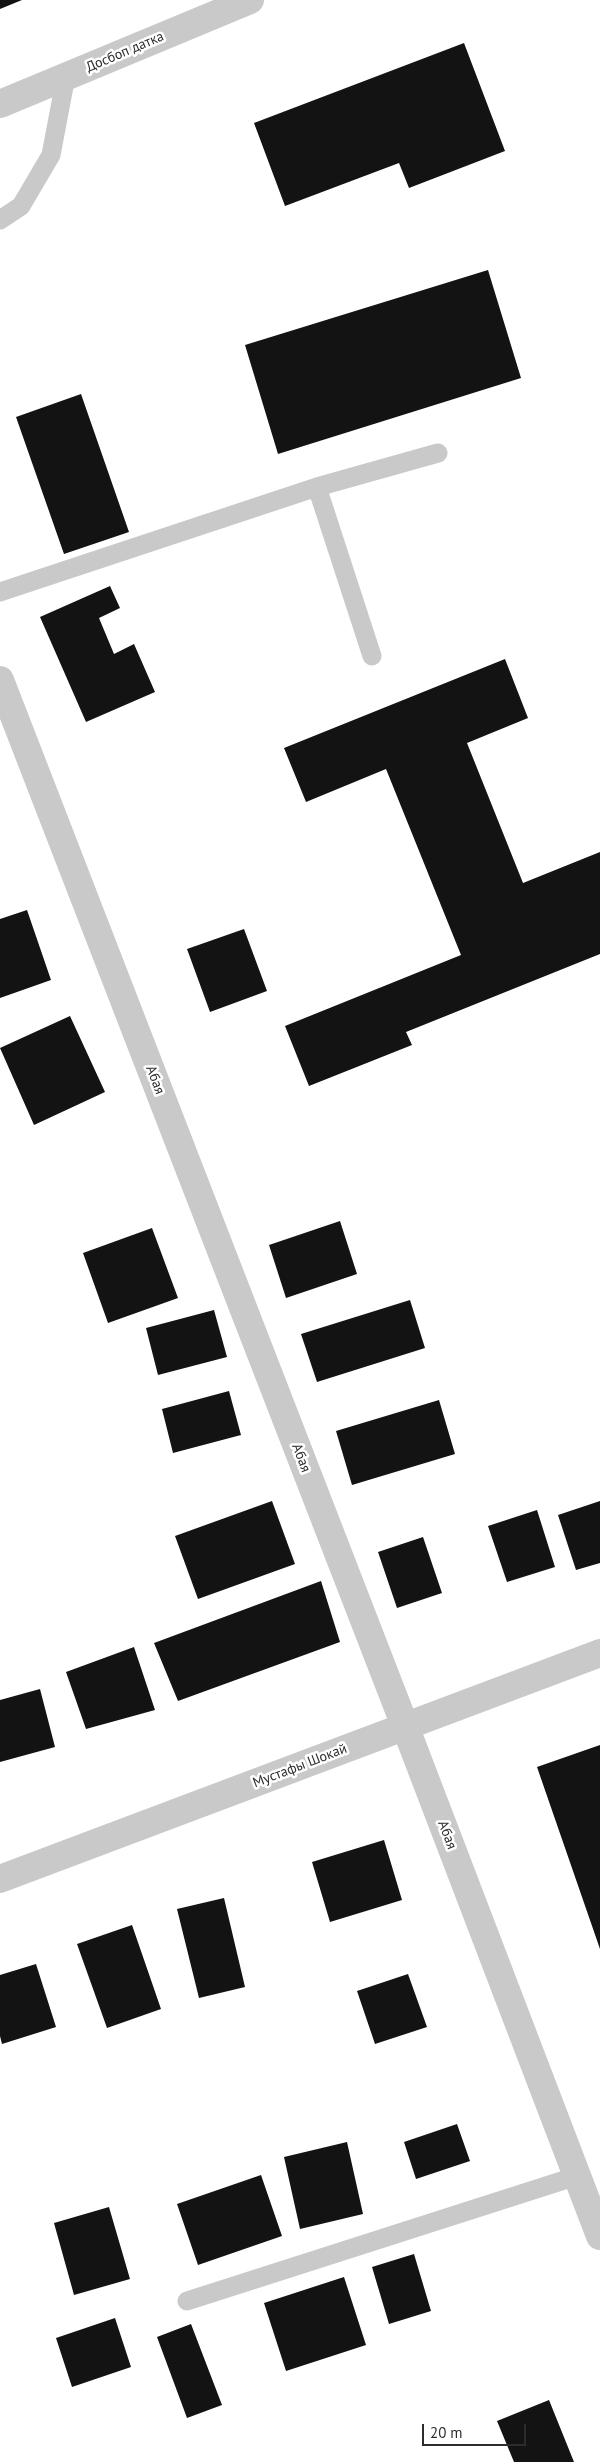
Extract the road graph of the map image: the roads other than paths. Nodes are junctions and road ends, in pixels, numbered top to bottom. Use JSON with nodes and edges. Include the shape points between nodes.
{"nodes":[{"id":1,"x":250,"y":0,"type":"edge"},
{"id":2,"x":66,"y":76,"type":"junction"},
{"id":3,"x":0,"y":104,"type":"edge"},
{"id":4,"x":0,"y":220,"type":"edge"},
{"id":5,"x":438,"y":453,"type":"dead end"},
{"id":6,"x":317,"y":487,"type":"junction"},
{"id":7,"x":0,"y":592,"type":"edge"},
{"id":8,"x":372,"y":656,"type":"dead end"},
{"id":9,"x":0,"y":680,"type":"edge"},
{"id":10,"x":600,"y":1653,"type":"edge"},
{"id":11,"x":405,"y":1726,"type":"junction"},
{"id":12,"x":0,"y":1879,"type":"edge"},
{"id":13,"x":577,"y":2176,"type":"junction"},
{"id":14,"x":600,"y":2236,"type":"edge"},
{"id":15,"x":187,"y":2301,"type":"dead end"}],
"edges":[{"from":1,"to":2,"type":"street","name":"Досбоп датка"},
{"from":2,"to":3,"type":"street","name":"Досбоп датка"},
{"from":2,"to":4,"type":"lane","via":[[51,155],[21,206]]},
{"from":5,"to":6,"type":"lane"},
{"from":6,"to":7,"type":"lane"},
{"from":6,"to":8,"type":"lane"},
{"from":9,"to":11,"type":"street","name":"Абая"},
{"from":10,"to":11,"type":"street","name":"Мустафы Шокай"},
{"from":11,"to":12,"type":"street","name":"Мустафы Шокай"},
{"from":11,"to":13,"type":"street","name":"Абая"},
{"from":13,"to":14,"type":"street","name":"Абая"},
{"from":13,"to":15,"type":"lane"}]}
